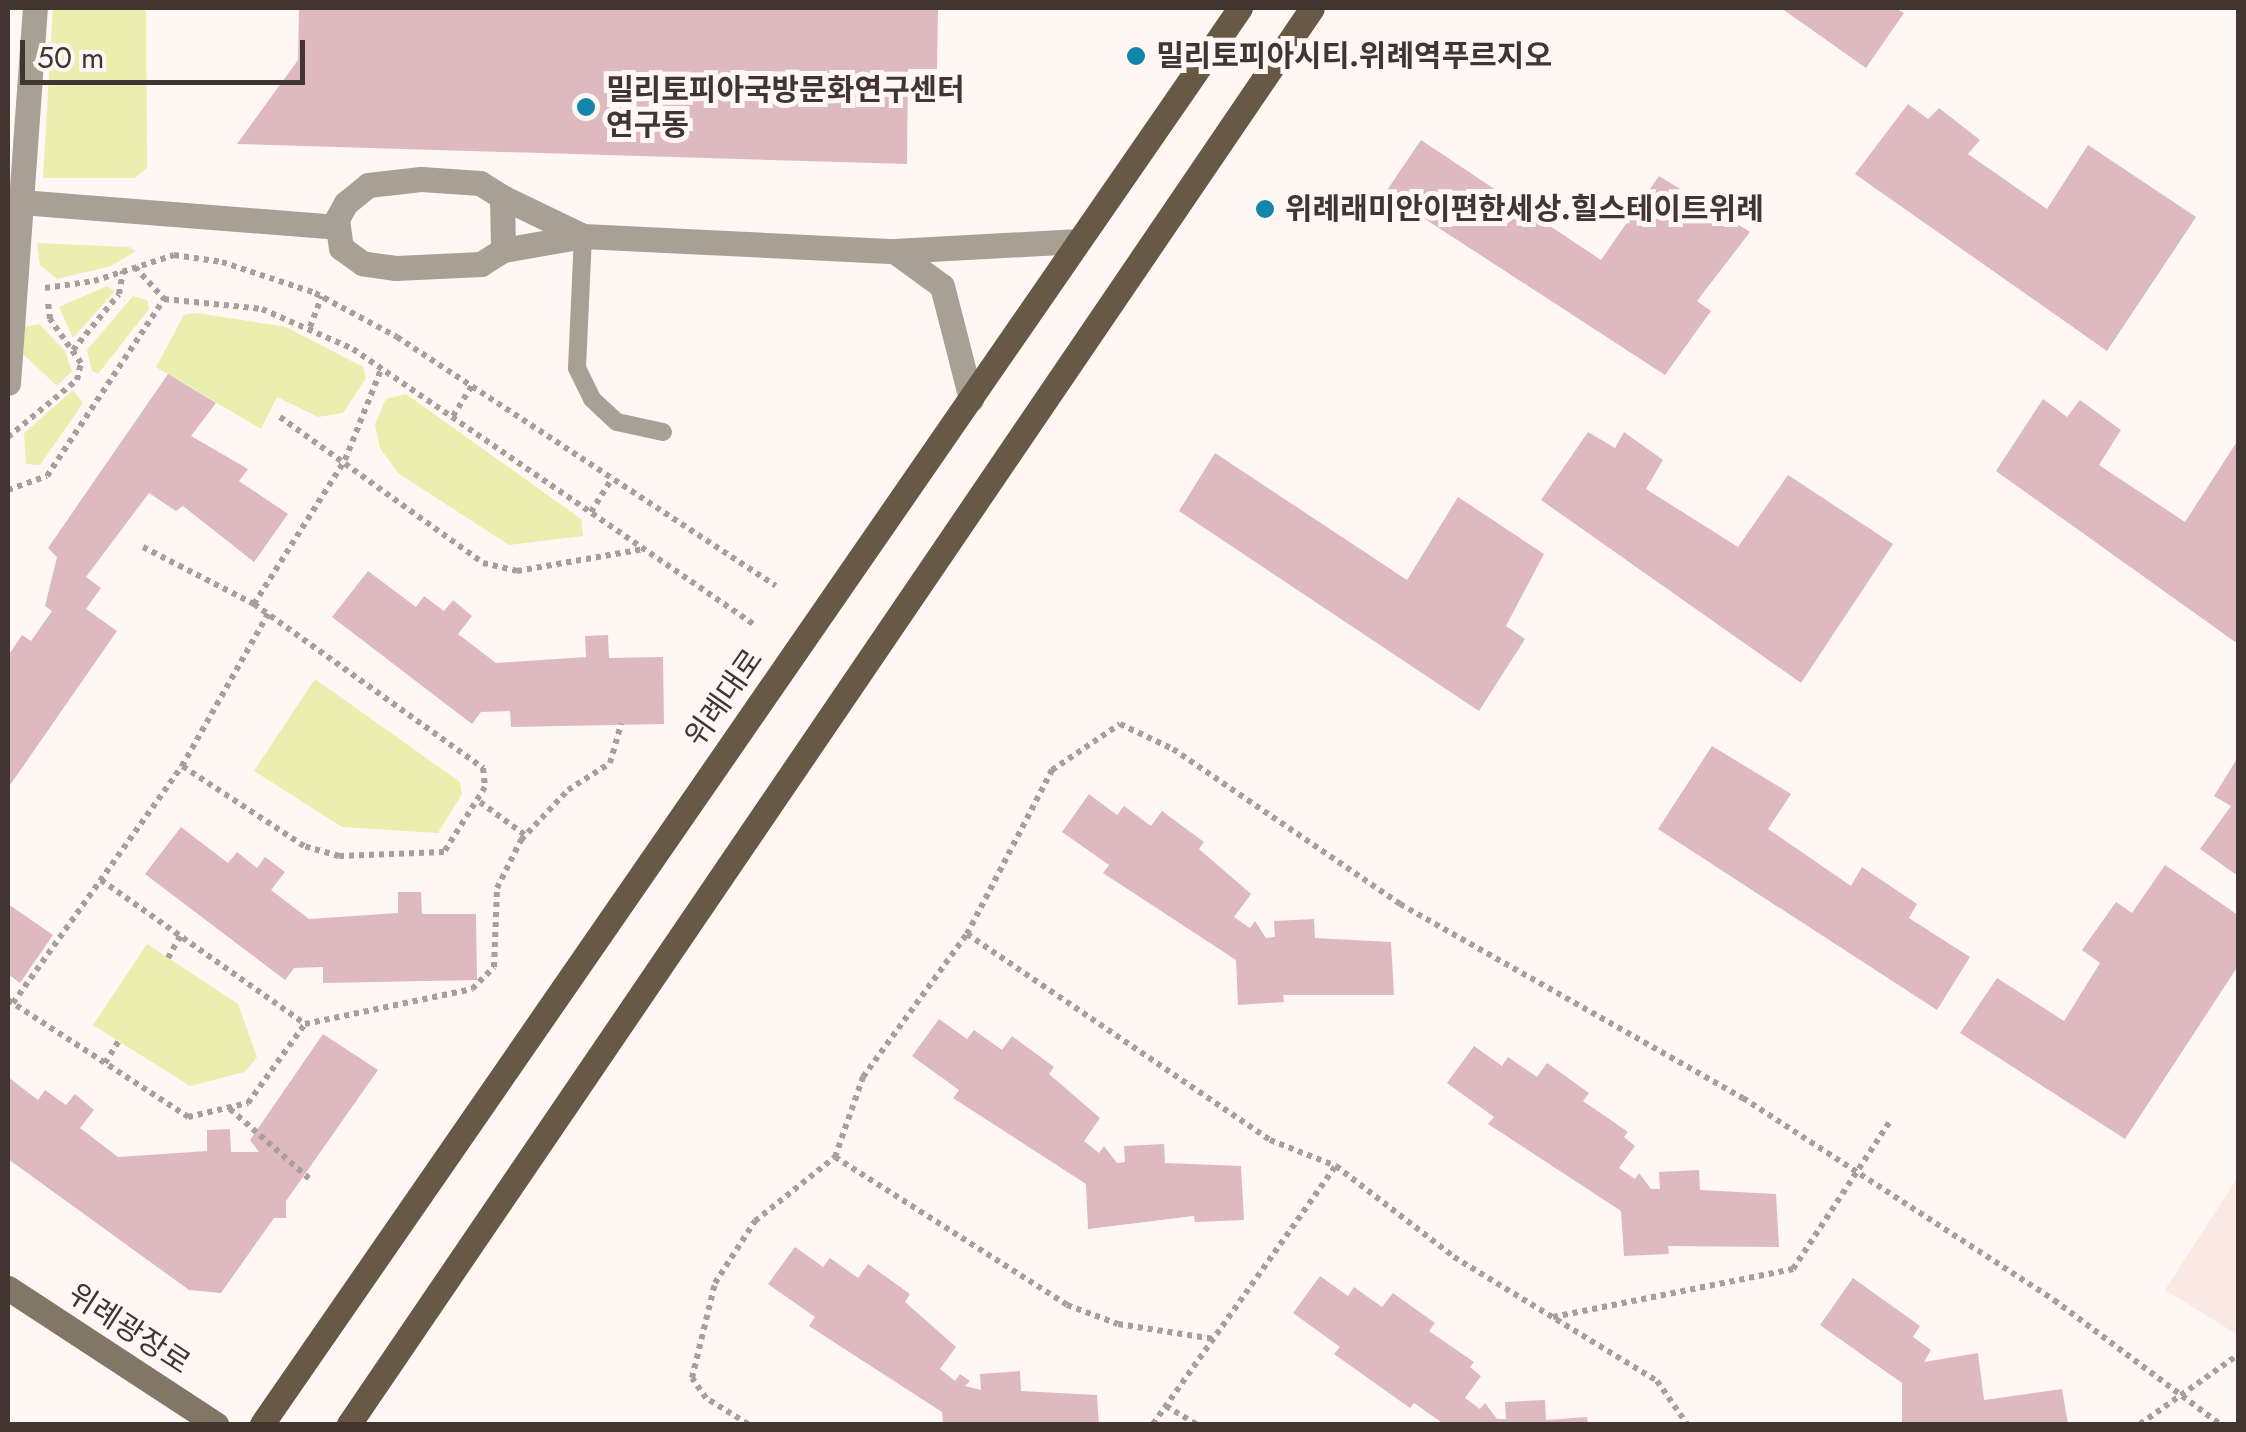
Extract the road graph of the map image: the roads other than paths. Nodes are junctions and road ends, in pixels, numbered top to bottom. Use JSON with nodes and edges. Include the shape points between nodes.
{"nodes":[{"id":1,"x":34,"y":8,"type":"edge"},
{"id":2,"x":1240,"y":8,"type":"edge"},
{"id":3,"x":1312,"y":8,"type":"edge"},
{"id":4,"x":502,"y":197,"type":"junction"},
{"id":5,"x":16,"y":201,"type":"edge"},
{"id":6,"x":338,"y":227,"type":"junction"},
{"id":7,"x":583,"y":236,"type":"junction"},
{"id":8,"x":1079,"y":241,"type":"junction"},
{"id":9,"x":503,"y":250,"type":"junction"},
{"id":10,"x":894,"y":251,"type":"junction"},
{"id":11,"x":8,"y":383,"type":"edge"},
{"id":12,"x":970,"y":399,"type":"junction"},
{"id":13,"x":663,"y":432,"type":"dead end"},
{"id":14,"x":8,"y":1288,"type":"edge"},
{"id":15,"x":216,"y":1424,"type":"edge"},
{"id":16,"x":262,"y":1424,"type":"edge"},
{"id":17,"x":349,"y":1424,"type":"edge"}],
"edges":[{"from":1,"to":5,"type":"street"},
{"from":2,"to":8,"type":"main road","name":"위례대로"},
{"from":3,"to":17,"type":"main road"},
{"from":4,"to":6,"type":"street","via":[[480,184],[421,179],[368,185],[346,203]]},
{"from":4,"to":7,"type":"street"},
{"from":4,"to":9,"type":"street"},
{"from":5,"to":6,"type":"street"},
{"from":5,"to":11,"type":"street"},
{"from":6,"to":9,"type":"street","via":[[340,248],[362,263],[396,268],[481,264]]},
{"from":7,"to":9,"type":"street"},
{"from":7,"to":10,"type":"street"},
{"from":7,"to":13,"type":"lane","via":[[577,368],[592,399],[618,422]]},
{"from":8,"to":10,"type":"street"},
{"from":8,"to":12,"type":"main road","name":"위례대로"},
{"from":10,"to":12,"type":"street","via":[[942,286]]},
{"from":12,"to":16,"type":"main road","name":"위례대로"},
{"from":14,"to":15,"type":"street","name":"위례광장로"}]}
